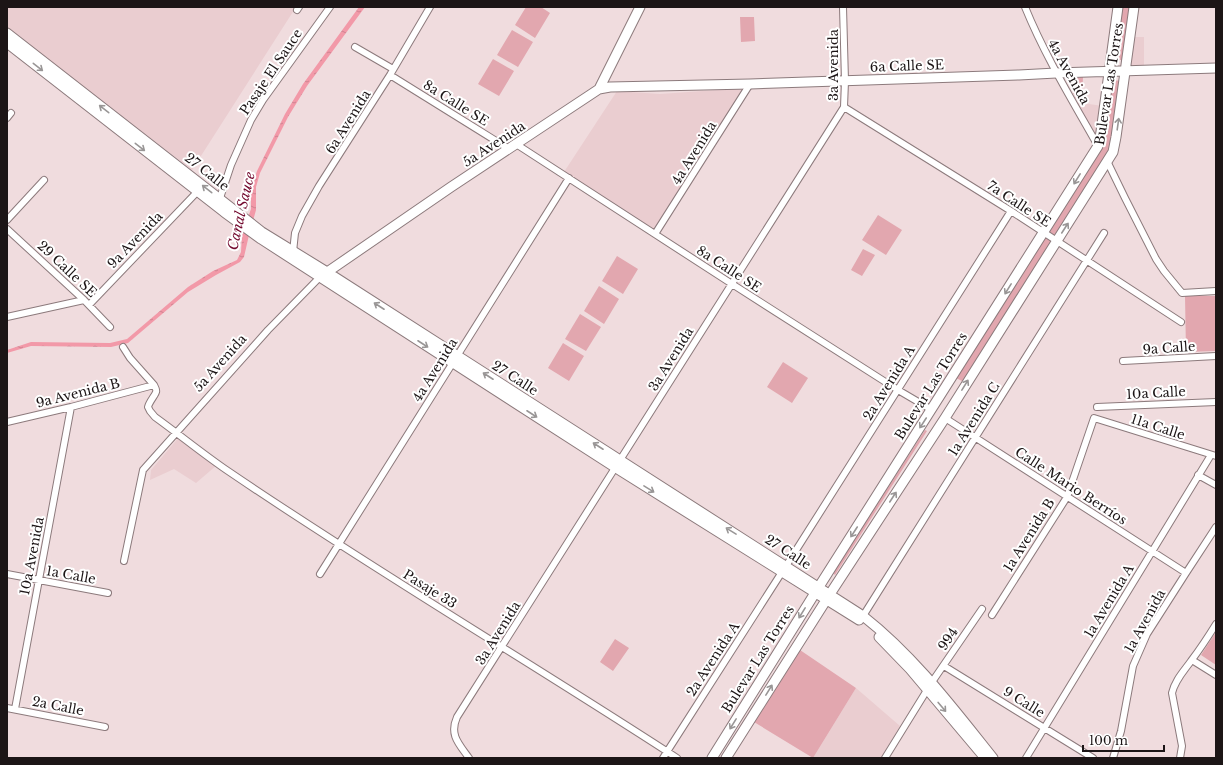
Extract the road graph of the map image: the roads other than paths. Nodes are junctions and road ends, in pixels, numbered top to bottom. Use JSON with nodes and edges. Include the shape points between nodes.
{"nodes":[{"id":1,"x":330,"y":7,"type":"edge"},
{"id":2,"x":430,"y":7,"type":"edge"},
{"id":3,"x":640,"y":7,"type":"edge"},
{"id":4,"x":843,"y":7,"type":"edge"},
{"id":5,"x":1025,"y":7,"type":"edge"},
{"id":6,"x":1118,"y":7,"type":"edge"},
{"id":7,"x":1134,"y":7,"type":"edge"},
{"id":8,"x":7,"y":33,"type":"edge"},
{"id":9,"x":7,"y":43,"type":"edge"},
{"id":10,"x":355,"y":47,"type":"dead end"},
{"id":11,"x":1216,"y":68,"type":"edge"},
{"id":12,"x":1125,"y":71,"type":"junction"},
{"id":13,"x":392,"y":72,"type":"junction"},
{"id":14,"x":1109,"y":72,"type":"junction"},
{"id":15,"x":1056,"y":73,"type":"junction"},
{"id":16,"x":845,"y":80,"type":"junction"},
{"id":17,"x":750,"y":84,"type":"junction"},
{"id":18,"x":599,"y":89,"type":"junction"},
{"id":19,"x":844,"y":107,"type":"junction"},
{"id":20,"x":1098,"y":146,"type":"junction"},
{"id":21,"x":513,"y":147,"type":"junction"},
{"id":22,"x":1108,"y":161,"type":"junction"},
{"id":23,"x":569,"y":178,"type":"junction"},
{"id":24,"x":44,"y":180,"type":"dead end"},
{"id":25,"x":198,"y":191,"type":"junction"},
{"id":26,"x":220,"y":198,"type":"junction"},
{"id":27,"x":1011,"y":211,"type":"junction"},
{"id":28,"x":236,"y":216,"type":"junction"},
{"id":29,"x":7,"y":220,"type":"edge"},
{"id":30,"x":7,"y":229,"type":"edge"},
{"id":31,"x":1044,"y":233,"type":"junction"},
{"id":32,"x":1104,"y":233,"type":"dead end"},
{"id":33,"x":655,"y":234,"type":"junction"},
{"id":34,"x":262,"y":236,"type":"junction"},
{"id":35,"x":1056,"y":241,"type":"junction"},
{"id":36,"x":293,"y":252,"type":"junction"},
{"id":37,"x":1087,"y":261,"type":"junction"},
{"id":38,"x":323,"y":275,"type":"junction"},
{"id":39,"x":732,"y":284,"type":"junction"},
{"id":40,"x":1216,"y":292,"type":"edge"},
{"id":41,"x":86,"y":302,"type":"junction"},
{"id":42,"x":7,"y":318,"type":"edge"},
{"id":43,"x":1181,"y":322,"type":"dead end"},
{"id":44,"x":110,"y":327,"type":"dead end"},
{"id":45,"x":123,"y":347,"type":"dead end"},
{"id":46,"x":1216,"y":356,"type":"edge"},
{"id":47,"x":455,"y":360,"type":"junction"},
{"id":48,"x":1123,"y":361,"type":"dead end"},
{"id":49,"x":154,"y":385,"type":"junction"},
{"id":50,"x":898,"y":390,"type":"junction"},
{"id":51,"x":1216,"y":402,"type":"edge"},
{"id":52,"x":71,"y":407,"type":"junction"},
{"id":53,"x":1097,"y":407,"type":"dead end"},
{"id":54,"x":932,"y":410,"type":"junction"},
{"id":55,"x":945,"y":418,"type":"junction"},
{"id":56,"x":1094,"y":418,"type":"joint"},
{"id":57,"x":7,"y":422,"type":"edge"},
{"id":58,"x":176,"y":432,"type":"junction"},
{"id":59,"x":975,"y":438,"type":"junction"},
{"id":60,"x":1213,"y":456,"type":"edge"},
{"id":61,"x":618,"y":464,"type":"junction"},
{"id":62,"x":1198,"y":475,"type":"junction"},
{"id":63,"x":1216,"y":485,"type":"edge"},
{"id":64,"x":1066,"y":497,"type":"junction"},
{"id":65,"x":1216,"y":527,"type":"edge"},
{"id":66,"x":338,"y":544,"type":"junction"},
{"id":67,"x":1152,"y":551,"type":"junction"},
{"id":68,"x":124,"y":560,"type":"dead end"},
{"id":69,"x":784,"y":569,"type":"junction"},
{"id":70,"x":1186,"y":573,"type":"junction"},
{"id":71,"x":7,"y":574,"type":"edge"},
{"id":72,"x":320,"y":574,"type":"dead end"},
{"id":73,"x":39,"y":580,"type":"junction"},
{"id":74,"x":817,"y":590,"type":"junction"},
{"id":75,"x":108,"y":593,"type":"dead end"},
{"id":76,"x":830,"y":594,"type":"junction"},
{"id":77,"x":982,"y":609,"type":"dead end"},
{"id":78,"x":992,"y":615,"type":"dead end"},
{"id":79,"x":863,"y":616,"type":"junction"},
{"id":80,"x":1216,"y":624,"type":"edge"},
{"id":81,"x":502,"y":647,"type":"junction"},
{"id":82,"x":1192,"y":660,"type":"junction"},
{"id":83,"x":944,"y":666,"type":"junction"},
{"id":84,"x":1216,"y":675,"type":"edge"},
{"id":85,"x":930,"y":686,"type":"junction"},
{"id":86,"x":7,"y":708,"type":"edge"},
{"id":87,"x":15,"y":709,"type":"junction"},
{"id":88,"x":105,"y":727,"type":"dead end"},
{"id":89,"x":1044,"y":728,"type":"junction"},
{"id":90,"x":667,"y":752,"type":"junction"},
{"id":91,"x":469,"y":758,"type":"edge"},
{"id":92,"x":662,"y":758,"type":"edge"},
{"id":93,"x":677,"y":758,"type":"edge"},
{"id":94,"x":712,"y":758,"type":"edge"},
{"id":95,"x":726,"y":758,"type":"edge"},
{"id":96,"x":885,"y":758,"type":"edge"},
{"id":97,"x":985,"y":758,"type":"edge"},
{"id":98,"x":993,"y":758,"type":"edge"},
{"id":99,"x":1026,"y":758,"type":"edge"},
{"id":100,"x":1093,"y":758,"type":"edge"},
{"id":101,"x":1113,"y":758,"type":"edge"},
{"id":102,"x":1180,"y":758,"type":"edge"}],
"edges":[{"from":1,"to":26,"type":"street","name":"Pasaje El Sauce","via":[[251,120]]},
{"from":2,"to":13,"type":"street","name":"6a Avenida"},
{"from":3,"to":18,"type":"street","name":"5a Avenida"},
{"from":4,"to":16,"type":"street","name":"3a Avenida"},
{"from":5,"to":15,"type":"street","name":"4a Avenida"},
{"from":6,"to":14,"type":"street","name":"Bulevar Las Torres"},
{"from":7,"to":12,"type":"street","name":"Bulevar Las Torres"},
{"from":26,"to":8,"type":"street","name":"27 Calle","one_way":true},
{"from":9,"to":25,"type":"street","name":"27 Calle","one_way":true},
{"from":10,"to":13,"type":"street","name":"8a Calle SE"},
{"from":11,"to":12,"type":"street","name":"6a Calle SE"},
{"from":12,"to":14,"type":"street","name":"6a Calle SE"},
{"from":22,"to":12,"type":"street","name":"Bulevar Las Torres","one_way":true,"via":[[1113,152]]},
{"from":13,"to":21,"type":"street","name":"8a Calle SE"},
{"from":13,"to":36,"type":"street","name":"6a Avenida","via":[[302,216],[295,234]]},
{"from":14,"to":15,"type":"street","name":"6a Calle SE"},
{"from":14,"to":20,"type":"street","name":"Bulevar Las Torres"},
{"from":15,"to":16,"type":"street","name":"6a Calle SE"},
{"from":15,"to":20,"type":"street","name":"4a Avenida"},
{"from":16,"to":17,"type":"street","name":"6a Calle SE"},
{"from":16,"to":19,"type":"street","name":"3a Avenida"},
{"from":17,"to":18,"type":"street","name":"6a Calle SE"},
{"from":17,"to":33,"type":"street","name":"4a Avenida"},
{"from":18,"to":21,"type":"street","name":"5a Avenida"},
{"from":19,"to":27,"type":"street","name":"7a Calle SE"},
{"from":19,"to":39,"type":"street","name":"3a Avenida"},
{"from":20,"to":31,"type":"street","name":"Bulevar Las Torres","one_way":true},
{"from":21,"to":23,"type":"street","name":"8a Calle SE"},
{"from":21,"to":38,"type":"street","name":"5a Avenida"},
{"from":35,"to":22,"type":"street","name":"Bulevar Las Torres","one_way":true},
{"from":22,"to":40,"type":"street","via":[[1156,259],[1182,293]]},
{"from":23,"to":33,"type":"street","name":"8a Calle SE"},
{"from":23,"to":47,"type":"street","name":"4a Avenida"},
{"from":24,"to":29,"type":"street"},
{"from":25,"to":28,"type":"street","name":"27 Calle"},
{"from":25,"to":41,"type":"street","name":"9a Avenida"},
{"from":26,"to":28,"type":"street","name":"27 Calle"},
{"from":27,"to":31,"type":"street","name":"7a Calle SE"},
{"from":27,"to":50,"type":"street","name":"2a Avenida A"},
{"from":28,"to":34,"type":"street","name":"27 Calle"},
{"from":30,"to":41,"type":"street","name":"29 Calle SE"},
{"from":31,"to":35,"type":"street","name":"7a Calle SE"},
{"from":31,"to":54,"type":"street","name":"Bulevar Las Torres","one_way":true},
{"from":32,"to":37,"type":"street","name":"1a Avenida C"},
{"from":33,"to":39,"type":"street","name":"8a Calle SE"},
{"from":34,"to":36,"type":"street","name":"27 Calle"},
{"from":34,"to":38,"type":"street","name":"27 Calle"},
{"from":35,"to":37,"type":"street","name":"7a Calle SE"},
{"from":55,"to":35,"type":"street","name":"Bulevar Las Torres","one_way":true},
{"from":36,"to":38,"type":"street","name":"27 Calle"},
{"from":37,"to":43,"type":"street","name":"7a Calle SE"},
{"from":37,"to":59,"type":"street","name":"1a Avenida C"},
{"from":38,"to":47,"type":"street","name":"27 Calle"},
{"from":38,"to":58,"type":"street","name":"5a Avenida","via":[[268,330]]},
{"from":39,"to":50,"type":"street","name":"8a Calle SE"},
{"from":39,"to":61,"type":"street","name":"3a Avenida"},
{"from":41,"to":42,"type":"street"},
{"from":41,"to":44,"type":"street","name":"29 Calle SE"},
{"from":45,"to":49,"type":"street"},
{"from":46,"to":48,"type":"street","name":"9a Calle"},
{"from":47,"to":61,"type":"street","name":"27 Calle"},
{"from":47,"to":66,"type":"street","name":"4a Avenida"},
{"from":49,"to":52,"type":"street","name":"9a Avenida B"},
{"from":49,"to":58,"type":"street","name":"Pasaje 33","via":[[156,392],[148,407],[155,417]]},
{"from":50,"to":54,"type":"street","name":"8a Calle SE"},
{"from":50,"to":69,"type":"street","name":"2a Avenida A"},
{"from":51,"to":53,"type":"street","name":"10a Calle"},
{"from":52,"to":57,"type":"street","name":"9a Avenida B"},
{"from":52,"to":73,"type":"street","name":"10a Avenida"},
{"from":54,"to":74,"type":"street","name":"Bulevar Las Torres","one_way":true},
{"from":55,"to":59,"type":"street","name":"Calle Mario Berríos"},
{"from":76,"to":55,"type":"street","name":"Bulevar Las Torres","one_way":true},
{"from":56,"to":60,"type":"street","name":"11a Calle"},
{"from":56,"to":64,"type":"street","name":"1a Avenida B"},
{"from":58,"to":66,"type":"street","name":"Pasaje 33","via":[[226,470]]},
{"from":58,"to":68,"type":"street","name":"5a Avenida","via":[[143,470]]},
{"from":59,"to":64,"type":"street","name":"Calle Mario Berríos"},
{"from":59,"to":79,"type":"street","name":"1a Avenida C"},
{"from":60,"to":62,"type":"street","name":"1a Avenida A"},
{"from":61,"to":69,"type":"street","name":"27 Calle"},
{"from":61,"to":81,"type":"street","name":"3a Avenida"},
{"from":62,"to":63,"type":"street"},
{"from":62,"to":67,"type":"street","name":"1a Avenida A"},
{"from":64,"to":67,"type":"street","name":"Calle Mario Berríos"},
{"from":64,"to":78,"type":"street","name":"1a Avenida B"},
{"from":65,"to":70,"type":"street","name":"1a Avenida"},
{"from":66,"to":72,"type":"street","name":"4a Avenida"},
{"from":66,"to":81,"type":"street","name":"Pasaje 33"},
{"from":67,"to":70,"type":"street","name":"Calle Mario Berríos"},
{"from":67,"to":89,"type":"street","name":"1a Avenida A"},
{"from":69,"to":74,"type":"street","name":"27 Calle"},
{"from":69,"to":90,"type":"street","name":"2a Avenida A"},
{"from":70,"to":101,"type":"street","name":"1a Avenida","via":[[1147,634],[1133,666],[1121,732]]},
{"from":71,"to":73,"type":"street","name":"1a Calle"},
{"from":73,"to":75,"type":"street","name":"1a Calle"},
{"from":73,"to":87,"type":"street","name":"10a Avenida"},
{"from":74,"to":76,"type":"street","name":"27 Calle"},
{"from":74,"to":94,"type":"street","name":"Bulevar Las Torres","one_way":true},
{"from":76,"to":79,"type":"street","name":"27 Calle"},
{"from":76,"to":85,"type":"street","name":"27 Calle","via":[[874,631]]},
{"from":95,"to":76,"type":"street","name":"Bulevar Las Torres","one_way":true},
{"from":77,"to":83,"type":"street","name":"994"},
{"from":79,"to":85,"type":"street","name":"27 Calle","via":[[895,643]]},
{"from":80,"to":82,"type":"street"},
{"from":81,"to":90,"type":"street","name":"Pasaje 33"},
{"from":81,"to":91,"type":"street","name":"3a Avenida","via":[[455,722],[456,740]]},
{"from":82,"to":84,"type":"street"},
{"from":82,"to":102,"type":"street","via":[[1177,680],[1172,693],[1182,746]]},
{"from":83,"to":85,"type":"street","name":"994"},
{"from":83,"to":89,"type":"street","name":"9 Calle"},
{"from":85,"to":96,"type":"street"},
{"from":85,"to":97,"type":"street","name":"27 Calle","one_way":true},
{"from":85,"to":98,"type":"street","name":"27 Calle"},
{"from":86,"to":87,"type":"street","name":"2a Calle"},
{"from":87,"to":88,"type":"street","name":"2a Calle"},
{"from":89,"to":99,"type":"street","name":"1a Avenida A"},
{"from":89,"to":100,"type":"street","name":"9 Calle"},
{"from":90,"to":92,"type":"street","name":"2a Avenida A"},
{"from":90,"to":93,"type":"street","name":"Pasaje 33"}]}
